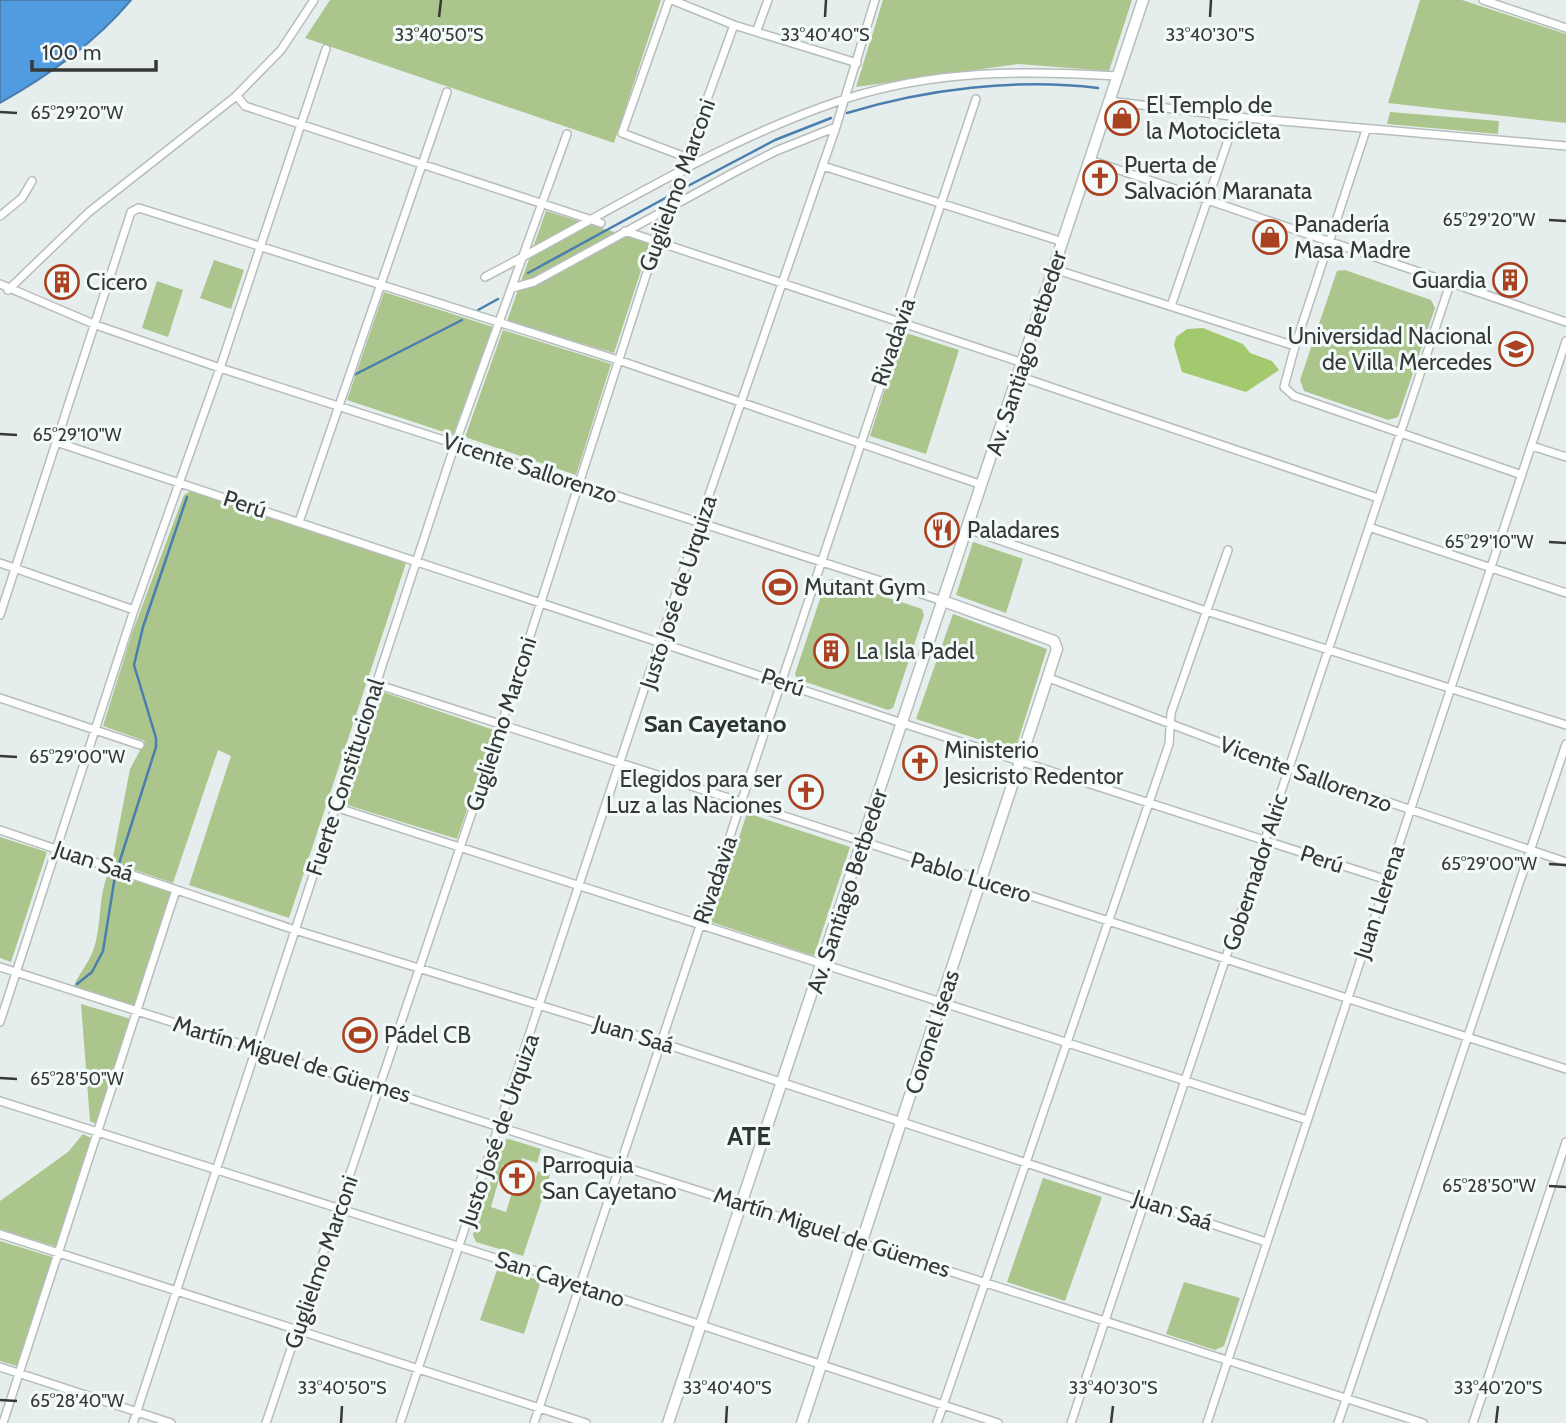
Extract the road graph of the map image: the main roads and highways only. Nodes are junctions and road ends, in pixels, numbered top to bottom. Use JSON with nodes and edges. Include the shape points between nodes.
{"nodes":[{"id":1,"x":1143,"y":0,"type":"edge"},
{"id":2,"x":943,"y":601,"type":"junction"},
{"id":3,"x":1054,"y":641,"type":"joint"},
{"id":4,"x":668,"y":1423,"type":"edge"},
{"id":5,"x":802,"y":1423,"type":"edge"}],
"edges":[{"from":1,"to":2,"type":"main road","name":"Av. Santiago Betbeder"},
{"from":2,"to":3,"type":"main road","name":"Vicente Sallorenzo"},
{"from":2,"to":4,"type":"main road","name":"Av. Santiago Betbeder"},
{"from":3,"to":5,"type":"main road","name":"Coronel Iseas","via":[[1057,649],[1049,678]]}]}
